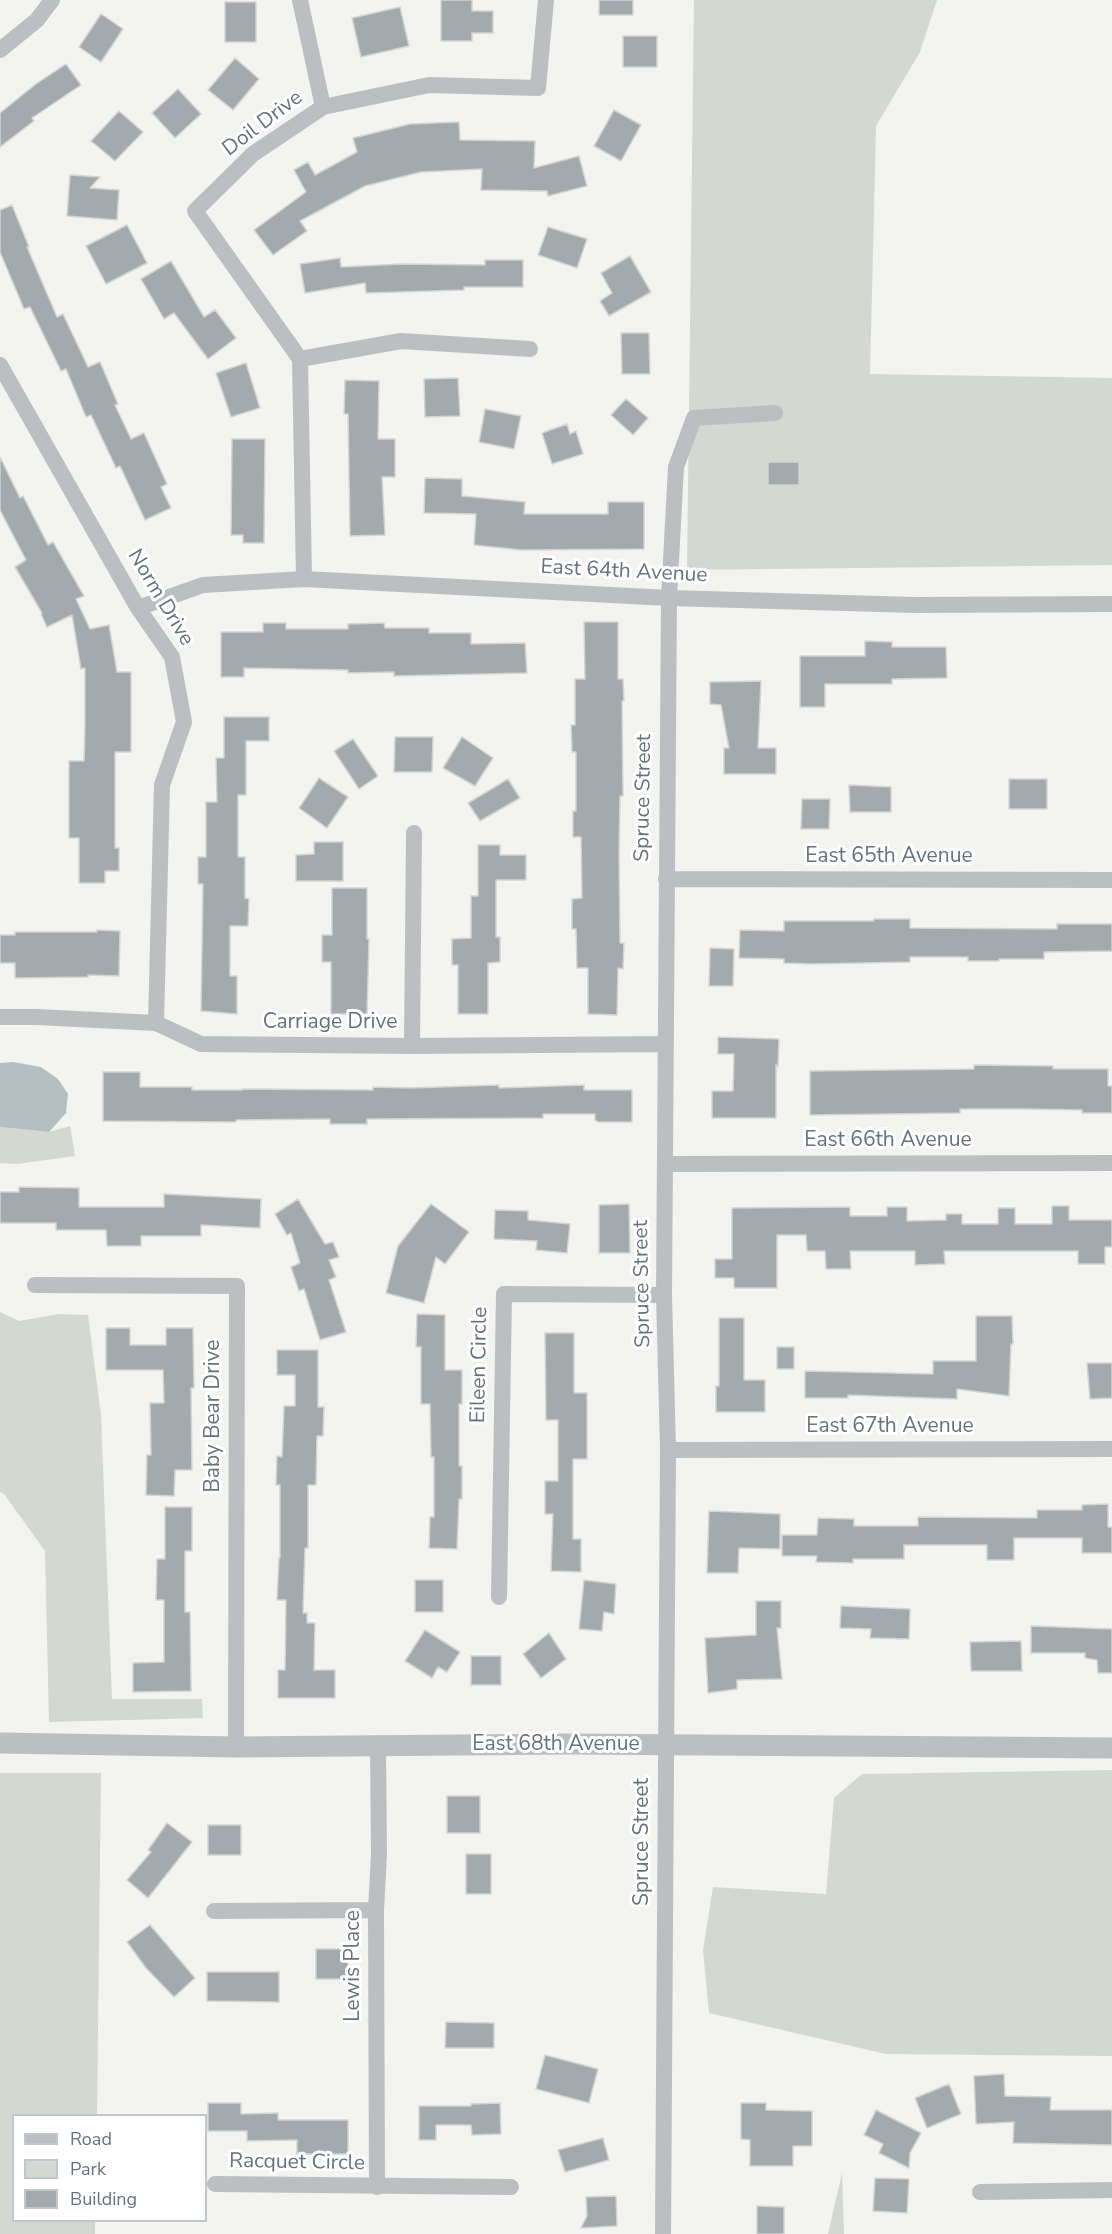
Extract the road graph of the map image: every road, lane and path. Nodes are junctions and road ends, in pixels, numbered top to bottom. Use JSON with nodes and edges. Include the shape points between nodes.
{"nodes":[{"id":1,"x":52,"y":0,"type":"edge"},
{"id":2,"x":300,"y":0,"type":"edge"},
{"id":3,"x":546,"y":0,"type":"edge"},
{"id":4,"x":0,"y":50,"type":"edge"},
{"id":5,"x":323,"y":107,"type":"junction"},
{"id":6,"x":530,"y":349,"type":"dead end"},
{"id":7,"x":300,"y":359,"type":"junction"},
{"id":8,"x":0,"y":365,"type":"edge"},
{"id":9,"x":775,"y":413,"type":"dead end"},
{"id":10,"x":304,"y":579,"type":"junction"},
{"id":11,"x":669,"y":598,"type":"junction"},
{"id":12,"x":1112,"y":604,"type":"edge"},
{"id":13,"x":138,"y":608,"type":"junction"},
{"id":14,"x":414,"y":833,"type":"dead end"},
{"id":15,"x":666,"y":879,"type":"junction"},
{"id":16,"x":1112,"y":880,"type":"edge"},
{"id":17,"x":0,"y":1017,"type":"edge"},
{"id":18,"x":156,"y":1023,"type":"junction"},
{"id":19,"x":665,"y":1044,"type":"junction"},
{"id":20,"x":412,"y":1046,"type":"junction"},
{"id":21,"x":1112,"y":1163,"type":"edge"},
{"id":22,"x":664,"y":1164,"type":"junction"},
{"id":23,"x":35,"y":1285,"type":"dead end"},
{"id":24,"x":664,"y":1295,"type":"junction"},
{"id":25,"x":1112,"y":1449,"type":"edge"},
{"id":26,"x":668,"y":1450,"type":"junction"},
{"id":27,"x":499,"y":1598,"type":"dead end"},
{"id":28,"x":0,"y":1743,"type":"edge"},
{"id":29,"x":378,"y":1746,"type":"junction"},
{"id":30,"x":666,"y":1746,"type":"junction"},
{"id":31,"x":236,"y":1747,"type":"junction"},
{"id":32,"x":1112,"y":1748,"type":"edge"},
{"id":33,"x":376,"y":1910,"type":"junction"},
{"id":34,"x":214,"y":1911,"type":"dead end"},
{"id":35,"x":215,"y":2184,"type":"dead end"},
{"id":36,"x":377,"y":2187,"type":"junction"},
{"id":37,"x":511,"y":2187,"type":"dead end"},
{"id":38,"x":1112,"y":2190,"type":"edge"},
{"id":39,"x":980,"y":2192,"type":"dead end"},
{"id":40,"x":663,"y":2234,"type":"edge"}],
"edges":[{"from":1,"to":4,"type":"street","via":[[38,20]]},
{"from":2,"to":5,"type":"street"},
{"from":3,"to":5,"type":"street","name":"Doil Drive","via":[[538,88],[429,85]]},
{"from":5,"to":7,"type":"street","name":"Doil Drive","via":[[253,154],[195,211]]},
{"from":6,"to":7,"type":"street","via":[[401,340]]},
{"from":7,"to":10,"type":"street"},
{"from":8,"to":13,"type":"street","name":"Norm Drive"},
{"from":9,"to":11,"type":"street","name":"Spruce Street","via":[[694,418],[676,466]]},
{"from":10,"to":11,"type":"street","name":"East 64th Avenue"},
{"from":10,"to":13,"type":"street","name":"East 64th Avenue","via":[[204,585]]},
{"from":11,"to":12,"type":"street","name":"East 64th Avenue","via":[[915,605]]},
{"from":11,"to":15,"type":"street","name":"Spruce Street"},
{"from":13,"to":18,"type":"street","name":"Norm Drive","via":[[172,657],[184,722],[162,785]]},
{"from":14,"to":20,"type":"street"},
{"from":15,"to":16,"type":"street","name":"East 65th Avenue"},
{"from":15,"to":19,"type":"street","name":"Spruce Street"},
{"from":17,"to":18,"type":"street","name":"Carriage Drive"},
{"from":18,"to":20,"type":"street","name":"Carriage Drive","via":[[201,1044]]},
{"from":19,"to":20,"type":"street","name":"Carriage Drive"},
{"from":19,"to":22,"type":"street","name":"Spruce Street"},
{"from":21,"to":22,"type":"street","name":"East 66th Avenue"},
{"from":22,"to":24,"type":"street","name":"Spruce Street"},
{"from":23,"to":31,"type":"street","name":"Baby Bear Drive","via":[[237,1286]]},
{"from":24,"to":26,"type":"street","name":"Spruce Street"},
{"from":24,"to":27,"type":"street","name":"Eileen Circle","via":[[504,1294]]},
{"from":25,"to":26,"type":"street","name":"East 67th Avenue"},
{"from":26,"to":30,"type":"street","name":"Spruce Street"},
{"from":28,"to":31,"type":"street","name":"East 68th Avenue"},
{"from":29,"to":30,"type":"street","name":"East 68th Avenue"},
{"from":29,"to":31,"type":"street","name":"East 68th Avenue"},
{"from":29,"to":33,"type":"street","name":"Lewis Place"},
{"from":30,"to":32,"type":"street","name":"East 68th Avenue"},
{"from":30,"to":40,"type":"street","name":"Spruce Street"},
{"from":33,"to":34,"type":"street"},
{"from":33,"to":36,"type":"street","name":"Lewis Place"},
{"from":35,"to":36,"type":"street","name":"Racquet Circle"},
{"from":36,"to":37,"type":"street","name":"Racquet Circle"},
{"from":38,"to":39,"type":"street"}]}
